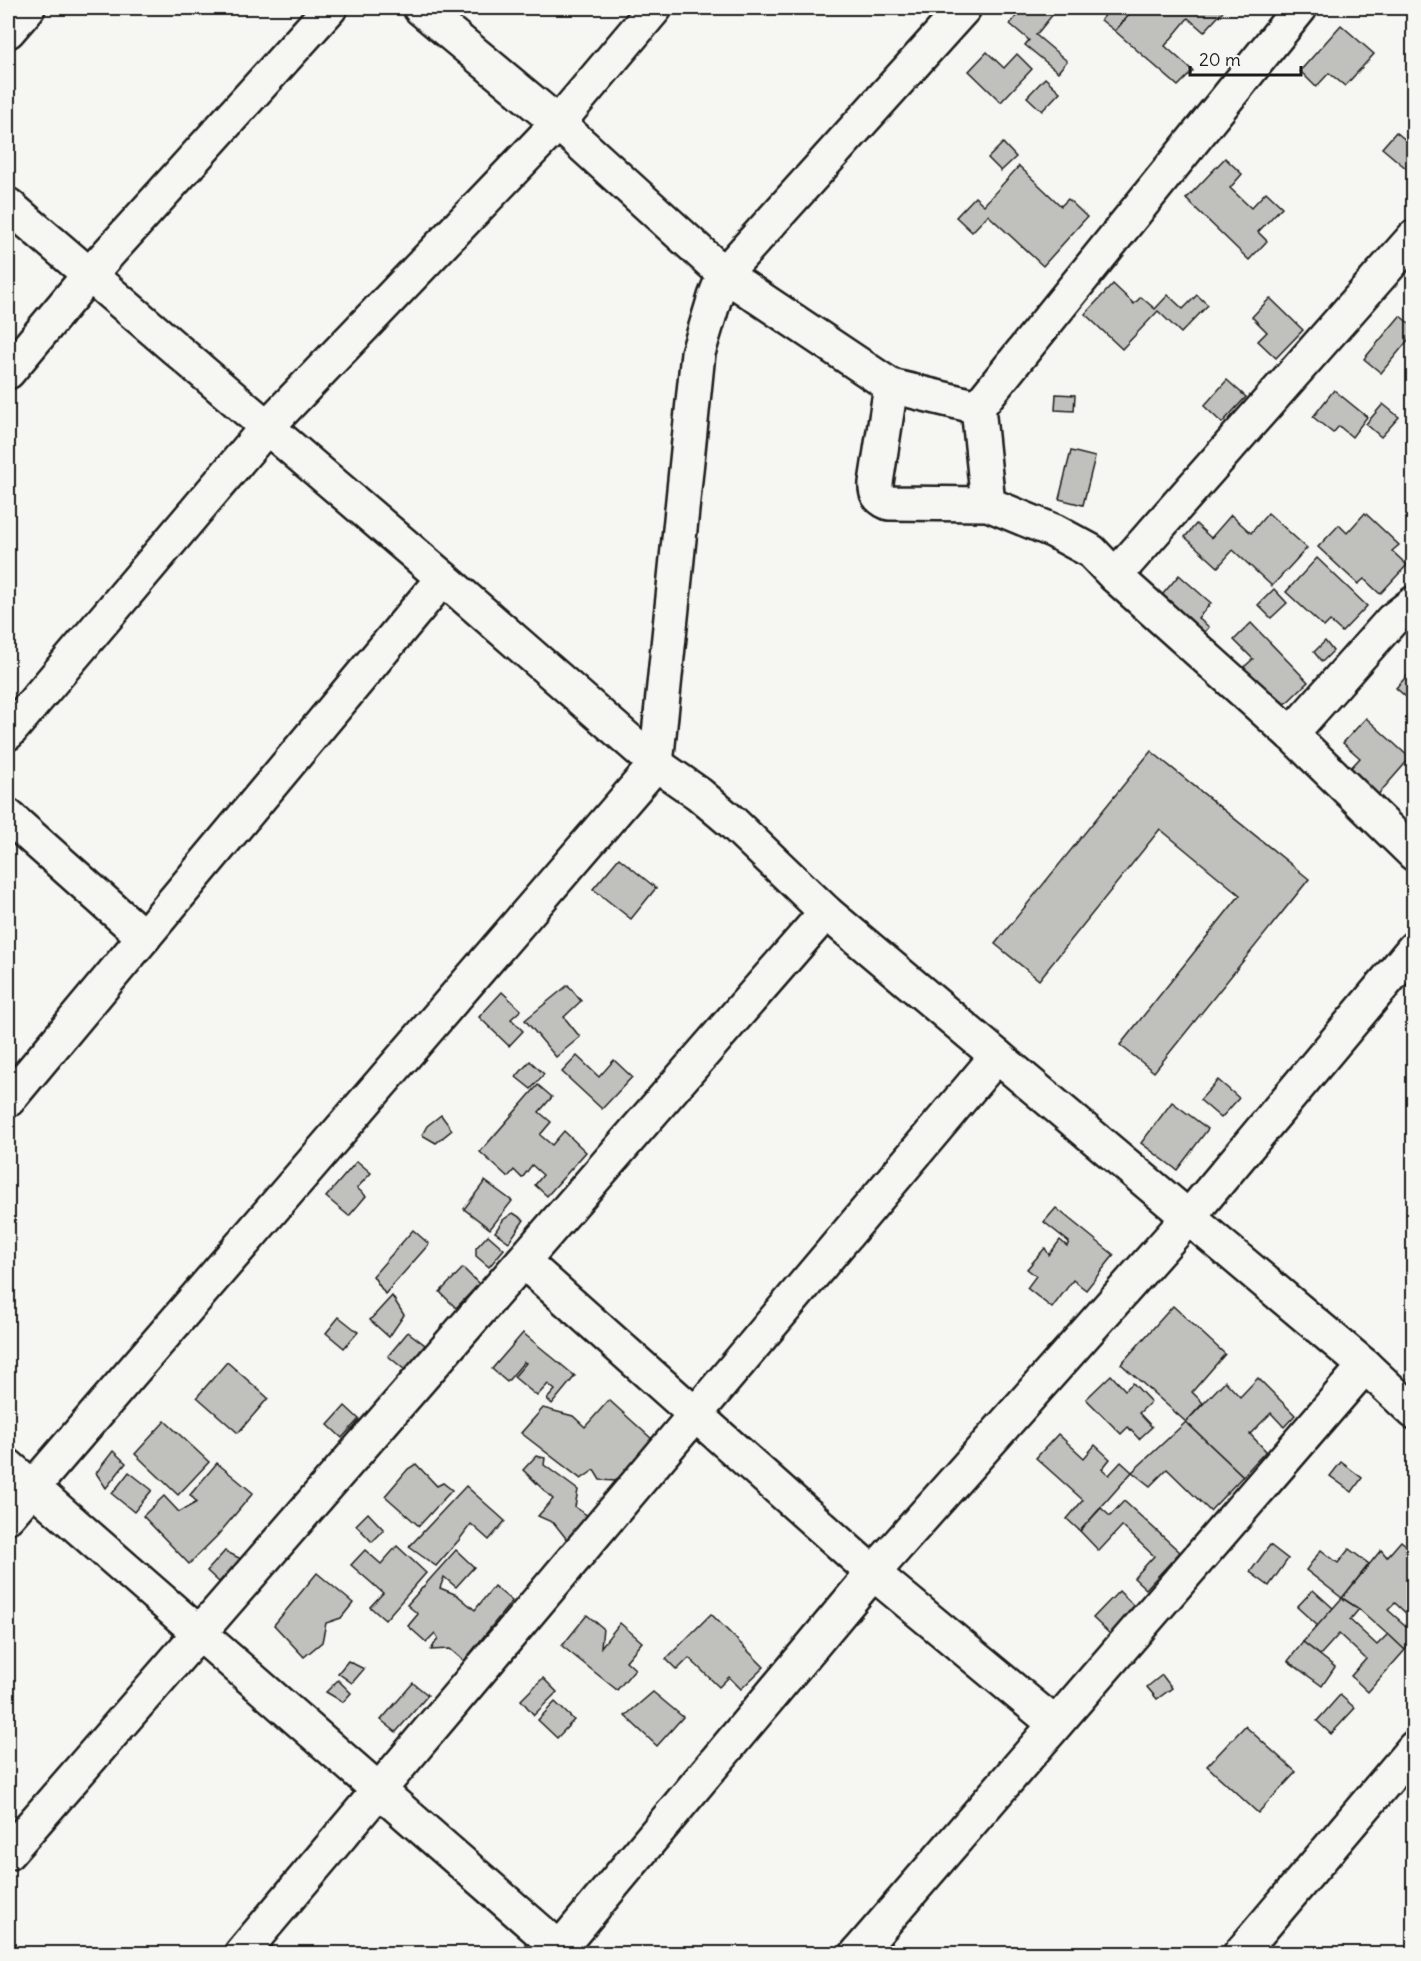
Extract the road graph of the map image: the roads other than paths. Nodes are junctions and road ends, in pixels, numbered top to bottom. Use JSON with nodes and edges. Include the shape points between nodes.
{"nodes":[{"id":1,"x":28,"y":8,"type":"edge"},
{"id":2,"x":330,"y":8,"type":"edge"},
{"id":3,"x":420,"y":8,"type":"edge"},
{"id":4,"x":655,"y":8,"type":"edge"},
{"id":5,"x":964,"y":8,"type":"edge"},
{"id":6,"x":1300,"y":8,"type":"edge"},
{"id":7,"x":8,"y":31,"type":"edge"},
{"id":8,"x":558,"y":123,"type":"junction"},
{"id":9,"x":8,"y":205,"type":"edge"},
{"id":10,"x":1410,"y":246,"type":"edge"},
{"id":11,"x":724,"y":274,"type":"junction"},
{"id":12,"x":89,"y":275,"type":"junction"},
{"id":13,"x":8,"y":372,"type":"edge"},
{"id":14,"x":891,"y":386,"type":"junction"},
{"id":15,"x":978,"y":407,"type":"junction"},
{"id":16,"x":267,"y":427,"type":"junction"},
{"id":17,"x":988,"y":504,"type":"junction"},
{"id":18,"x":1115,"y":576,"type":"junction"},
{"id":19,"x":443,"y":578,"type":"junction"},
{"id":20,"x":1413,"y":603,"type":"edge"},
{"id":21,"x":8,"y":733,"type":"edge"},
{"id":22,"x":1292,"y":734,"type":"junction"},
{"id":23,"x":656,"y":764,"type":"junction"},
{"id":24,"x":8,"y":816,"type":"edge"},
{"id":25,"x":1413,"y":854,"type":"edge"},
{"id":26,"x":826,"y":912,"type":"junction"},
{"id":27,"x":144,"y":937,"type":"junction"},
{"id":28,"x":1413,"y":948,"type":"edge"},
{"id":29,"x":997,"y":1056,"type":"junction"},
{"id":30,"x":8,"y":1100,"type":"edge"},
{"id":31,"x":1188,"y":1218,"type":"junction"},
{"id":32,"x":523,"y":1261,"type":"junction"},
{"id":33,"x":1365,"y":1366,"type":"junction"},
{"id":34,"x":1413,"y":1412,"type":"edge"},
{"id":35,"x":694,"y":1414,"type":"junction"},
{"id":36,"x":8,"y":1466,"type":"edge"},
{"id":37,"x":33,"y":1488,"type":"junction"},
{"id":38,"x":8,"y":1516,"type":"edge"},
{"id":39,"x":873,"y":1573,"type":"junction"},
{"id":40,"x":199,"y":1633,"type":"junction"},
{"id":41,"x":1055,"y":1725,"type":"junction"},
{"id":42,"x":1413,"y":1748,"type":"edge"},
{"id":43,"x":379,"y":1790,"type":"junction"},
{"id":44,"x":8,"y":1853,"type":"edge"},
{"id":45,"x":560,"y":1952,"type":"edge"},
{"id":46,"x":242,"y":1953,"type":"edge"},
{"id":47,"x":857,"y":1953,"type":"edge"},
{"id":48,"x":1240,"y":1953,"type":"edge"}],
"edges":[{"from":1,"to":7,"type":"street"},
{"from":2,"to":12,"type":"street"},
{"from":3,"to":8,"type":"street"},
{"from":4,"to":8,"type":"street"},
{"from":5,"to":11,"type":"street"},
{"from":6,"to":15,"type":"street"},
{"from":8,"to":11,"type":"street"},
{"from":8,"to":16,"type":"street"},
{"from":9,"to":12,"type":"street"},
{"from":10,"to":18,"type":"street"},
{"from":11,"to":14,"type":"street"},
{"from":11,"to":23,"type":"street","via":[[698,353]]},
{"from":12,"to":13,"type":"street"},
{"from":12,"to":16,"type":"street"},
{"from":14,"to":15,"type":"street"},
{"from":14,"to":17,"type":"street","via":[[876,483],[879,497],[889,503]]},
{"from":15,"to":17,"type":"street"},
{"from":16,"to":19,"type":"street"},
{"from":16,"to":21,"type":"street"},
{"from":17,"to":18,"type":"street","via":[[1091,551]]},
{"from":18,"to":22,"type":"street"},
{"from":19,"to":23,"type":"street"},
{"from":19,"to":27,"type":"street"},
{"from":20,"to":22,"type":"street","via":[[1392,620]]},
{"from":22,"to":25,"type":"street"},
{"from":23,"to":26,"type":"street","via":[[732,822]]},
{"from":23,"to":37,"type":"street"},
{"from":24,"to":27,"type":"street"},
{"from":26,"to":29,"type":"street"},
{"from":26,"to":32,"type":"street"},
{"from":27,"to":30,"type":"street"},
{"from":28,"to":31,"type":"street"},
{"from":29,"to":31,"type":"street"},
{"from":29,"to":35,"type":"street"},
{"from":31,"to":33,"type":"street"},
{"from":31,"to":39,"type":"street"},
{"from":32,"to":35,"type":"street"},
{"from":32,"to":40,"type":"street"},
{"from":33,"to":34,"type":"street"},
{"from":33,"to":41,"type":"street"},
{"from":35,"to":39,"type":"street"},
{"from":35,"to":43,"type":"street"},
{"from":36,"to":37,"type":"street"},
{"from":37,"to":38,"type":"street"},
{"from":37,"to":40,"type":"street"},
{"from":39,"to":41,"type":"street"},
{"from":39,"to":45,"type":"street"},
{"from":40,"to":43,"type":"street"},
{"from":40,"to":44,"type":"street"},
{"from":41,"to":47,"type":"street"},
{"from":42,"to":48,"type":"street"},
{"from":43,"to":45,"type":"street"},
{"from":43,"to":46,"type":"street"}]}
